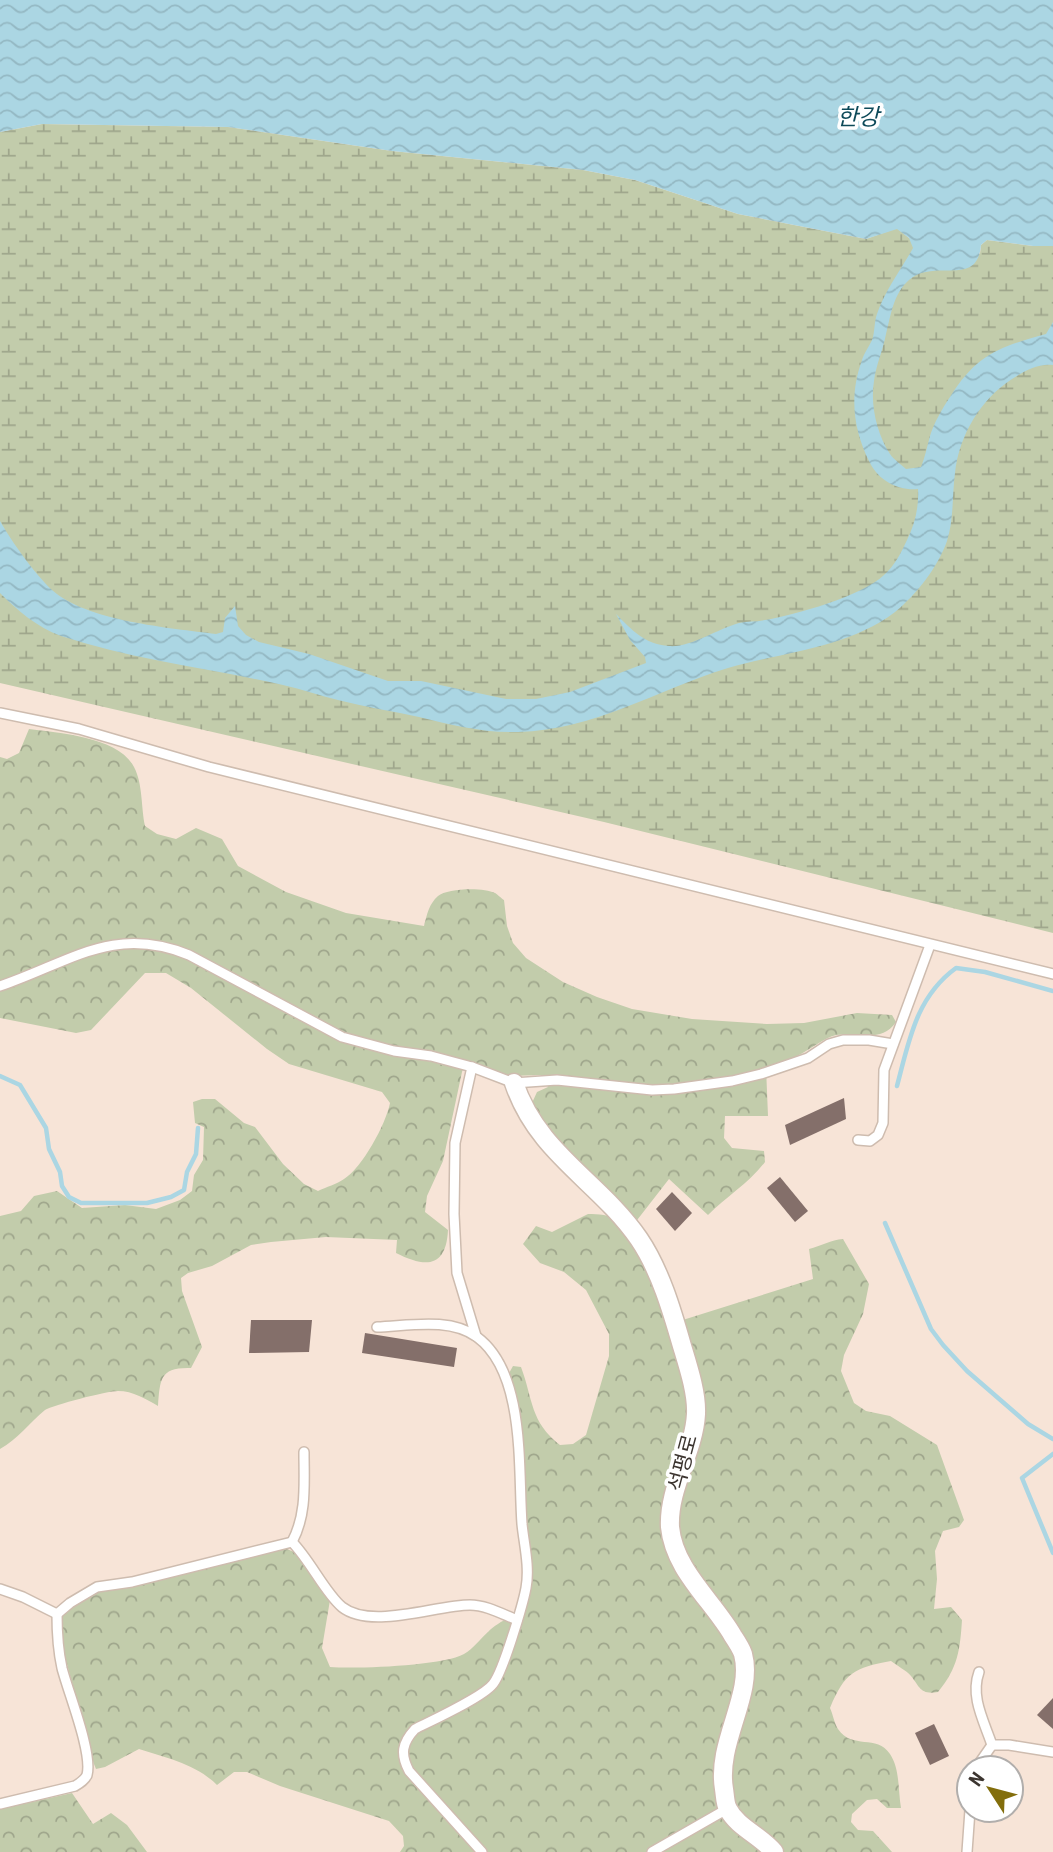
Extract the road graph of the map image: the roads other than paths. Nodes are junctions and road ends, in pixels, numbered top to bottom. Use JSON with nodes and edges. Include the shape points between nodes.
{"nodes":[{"id":1,"x":0,"y":713,"type":"edge"},
{"id":2,"x":930,"y":945,"type":"junction"},
{"id":3,"x":1053,"y":974,"type":"edge"},
{"id":4,"x":0,"y":986,"type":"edge"},
{"id":5,"x":893,"y":1044,"type":"junction"},
{"id":6,"x":472,"y":1067,"type":"junction"},
{"id":7,"x":514,"y":1083,"type":"junction"},
{"id":8,"x":858,"y":1140,"type":"dead end"},
{"id":9,"x":377,"y":1327,"type":"dead end"},
{"id":10,"x":476,"y":1336,"type":"junction"},
{"id":11,"x":304,"y":1452,"type":"dead end"},
{"id":12,"x":292,"y":1542,"type":"junction"},
{"id":13,"x":0,"y":1590,"type":"edge"},
{"id":14,"x":57,"y":1614,"type":"junction"},
{"id":15,"x":517,"y":1620,"type":"junction"},
{"id":16,"x":979,"y":1672,"type":"dead end"},
{"id":17,"x":992,"y":1745,"type":"junction"},
{"id":18,"x":1053,"y":1752,"type":"edge"},
{"id":19,"x":986,"y":1754,"type":"edge"},
{"id":20,"x":0,"y":1804,"type":"edge"},
{"id":21,"x":727,"y":1809,"type":"junction"},
{"id":22,"x":969,"y":1824,"type":"edge"},
{"id":23,"x":482,"y":1852,"type":"edge"},
{"id":24,"x":652,"y":1852,"type":"edge"},
{"id":25,"x":774,"y":1852,"type":"edge"},
{"id":26,"x":967,"y":1852,"type":"edge"}],
"edges":[{"from":1,"to":2,"type":"lane","via":[[79,729],[209,767]]},
{"from":2,"to":3,"type":"lane"},
{"from":2,"to":5,"type":"lane"},
{"from":4,"to":6,"type":"lane","via":[[101,947],[146,942],[189,955],[342,1037]]},
{"from":5,"to":7,"type":"lane","via":[[843,1040],[761,1074],[674,1090],[557,1080]]},
{"from":5,"to":8,"type":"lane","via":[[882,1080],[883,1123],[870,1141]]},
{"from":6,"to":7,"type":"lane"},
{"from":6,"to":10,"type":"lane","via":[[455,1143],[454,1214],[457,1273]]},
{"from":7,"to":21,"type":"street","name":"석평로","via":[[531,1123],[639,1239],[683,1348],[696,1414],[671,1506],[673,1546],[743,1652],[746,1669],[723,1760]]},
{"from":9,"to":10,"type":"lane","via":[[442,1325]]},
{"from":10,"to":15,"type":"lane","via":[[496,1359],[506,1381],[518,1439],[527,1586]]},
{"from":11,"to":12,"type":"lane","via":[[304,1511]]},
{"from":12,"to":14,"type":"lane","via":[[97,1587]]},
{"from":12,"to":15,"type":"lane","via":[[334,1598],[353,1613],[369,1616],[474,1605]]},
{"from":13,"to":14,"type":"lane"},
{"from":14,"to":20,"type":"lane","via":[[57,1644],[81,1728],[87,1775],[75,1786]]},
{"from":15,"to":23,"type":"lane","via":[[493,1684],[415,1729],[403,1749],[409,1771]]},
{"from":16,"to":17,"type":"lane","via":[[975,1696]]},
{"from":17,"to":18,"type":"lane"},
{"from":17,"to":19,"type":"lane"},
{"from":21,"to":24,"type":"lane"},
{"from":21,"to":25,"type":"street"},
{"from":22,"to":26,"type":"lane"}]}
